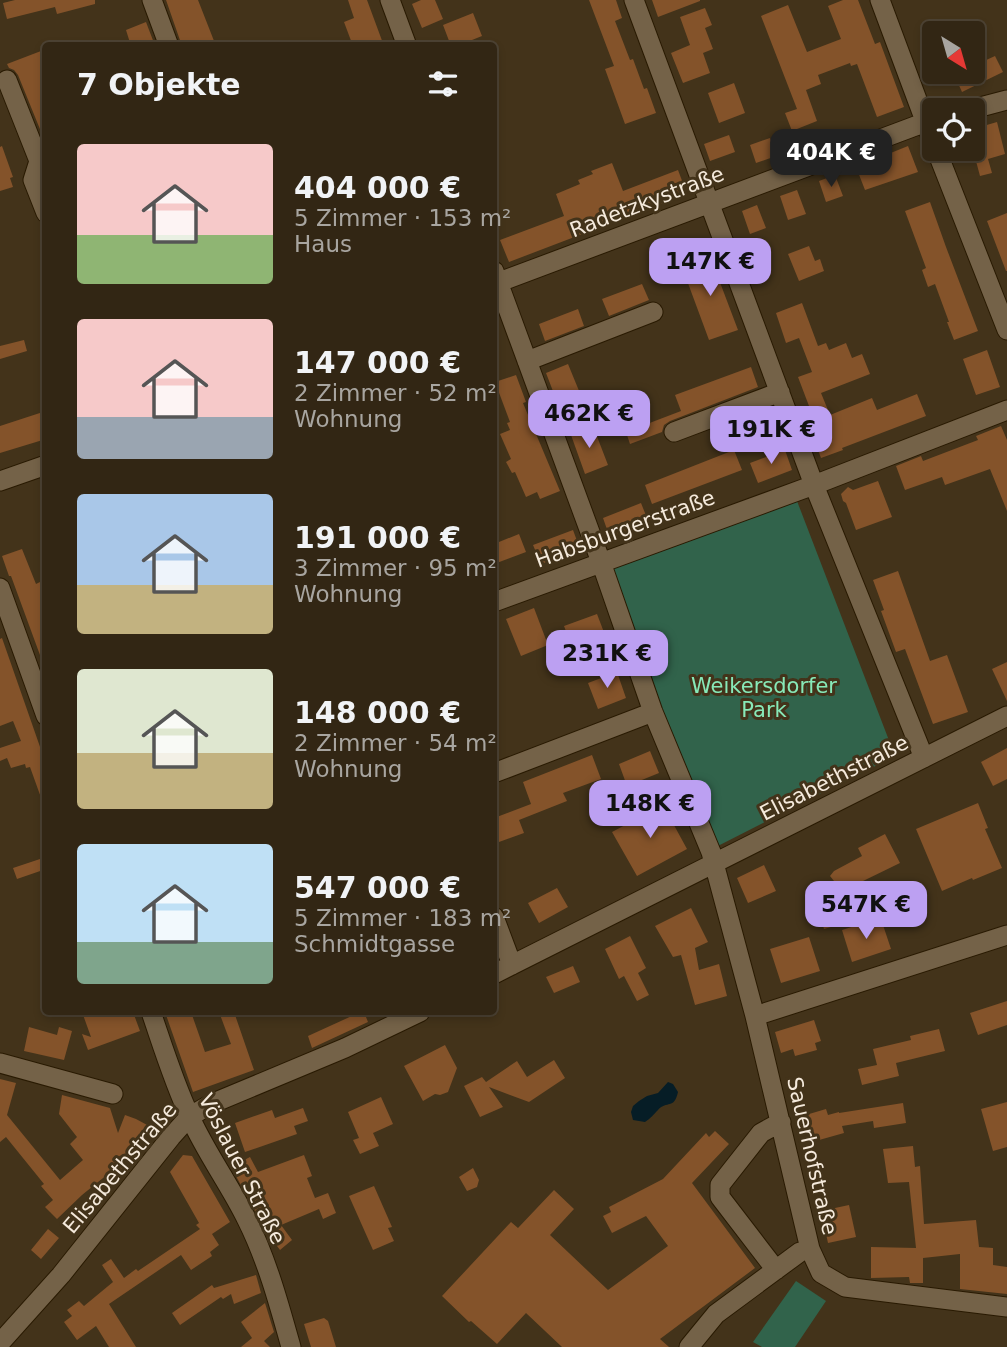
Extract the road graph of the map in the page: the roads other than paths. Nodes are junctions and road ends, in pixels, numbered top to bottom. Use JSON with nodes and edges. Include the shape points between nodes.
{"nodes":[{"id":1,"x":152,"y":0,"type":"edge"},
{"id":2,"x":390,"y":0,"type":"edge"},
{"id":3,"x":634,"y":0,"type":"edge"},
{"id":4,"x":880,"y":0,"type":"edge"},
{"id":5,"x":168,"y":42,"type":"edge"},
{"id":6,"x":406,"y":42,"type":"edge"},
{"id":7,"x":8,"y":80,"type":"dead end"},
{"id":8,"x":1007,"y":100,"type":"edge"},
{"id":9,"x":922,"y":102,"type":"edge"},
{"id":10,"x":985,"y":106,"type":"edge"},
{"id":11,"x":922,"y":124,"type":"edge"},
{"id":12,"x":941,"y":161,"type":"edge"},
{"id":13,"x":42,"y":203,"type":"edge"},
{"id":14,"x":710,"y":203,"type":"junction"},
{"id":15,"x":497,"y":278,"type":"edge"},
{"id":16,"x":497,"y":284,"type":"edge"},
{"id":17,"x":653,"y":312,"type":"dead end"},
{"id":18,"x":1007,"y":330,"type":"edge"},
{"id":19,"x":527,"y":361,"type":"junction"},
{"id":20,"x":780,"y":392,"type":"junction"},
{"id":21,"x":1007,"y":410,"type":"edge"},
{"id":22,"x":674,"y":432,"type":"dead end"},
{"id":23,"x":42,"y":466,"type":"edge"},
{"id":24,"x":0,"y":481,"type":"edge"},
{"id":25,"x":814,"y":485,"type":"junction"},
{"id":26,"x":601,"y":562,"type":"junction"},
{"id":27,"x":0,"y":588,"type":"edge"},
{"id":28,"x":497,"y":600,"type":"edge"},
{"id":29,"x":42,"y":705,"type":"edge"},
{"id":30,"x":653,"y":712,"type":"junction"},
{"id":31,"x":1007,"y":716,"type":"edge"},
{"id":32,"x":924,"y":758,"type":"junction"},
{"id":33,"x":497,"y":772,"type":"edge"},
{"id":34,"x":714,"y":863,"type":"junction"},
{"id":35,"x":497,"y":925,"type":"edge"},
{"id":36,"x":1007,"y":935,"type":"edge"},
{"id":37,"x":512,"y":965,"type":"junction"},
{"id":38,"x":497,"y":972,"type":"edge"},
{"id":39,"x":152,"y":1015,"type":"edge"},
{"id":40,"x":414,"y":1015,"type":"edge"},
{"id":41,"x":755,"y":1016,"type":"junction"},
{"id":42,"x":0,"y":1063,"type":"edge"},
{"id":43,"x":113,"y":1094,"type":"dead end"},
{"id":44,"x":190,"y":1117,"type":"junction"},
{"id":45,"x":780,"y":1122,"type":"junction"},
{"id":46,"x":810,"y":1249,"type":"junction"},
{"id":47,"x":776,"y":1270,"type":"junction"},
{"id":48,"x":1007,"y":1307,"type":"edge"},
{"id":49,"x":0,"y":1343,"type":"edge"},
{"id":50,"x":291,"y":1347,"type":"edge"},
{"id":51,"x":690,"y":1347,"type":"edge"}],
"edges":[{"from":1,"to":5,"type":"street"},
{"from":2,"to":6,"type":"street"},
{"from":3,"to":14,"type":"street"},
{"from":4,"to":9,"type":"street"},
{"from":7,"to":13,"type":"street","via":[[38,161],[33,180]]},
{"from":8,"to":10,"type":"street"},
{"from":11,"to":14,"type":"street","name":"Radetzkystraße"},
{"from":12,"to":18,"type":"street"},
{"from":14,"to":15,"type":"street","name":"Radetzkystraße"},
{"from":14,"to":20,"type":"street"},
{"from":16,"to":19,"type":"street"},
{"from":17,"to":19,"type":"street"},
{"from":19,"to":26,"type":"street"},
{"from":20,"to":22,"type":"street"},
{"from":20,"to":25,"type":"street"},
{"from":21,"to":25,"type":"street","name":"Habsburgerstraße"},
{"from":23,"to":24,"type":"street"},
{"from":25,"to":26,"type":"street","name":"Habsburgerstraße"},
{"from":25,"to":32,"type":"street"},
{"from":26,"to":28,"type":"street","name":"Habsburgerstraße"},
{"from":26,"to":30,"type":"street","name":"Sauerhofstraße"},
{"from":27,"to":29,"type":"street"},
{"from":30,"to":33,"type":"street"},
{"from":30,"to":34,"type":"street","name":"Sauerhofstraße"},
{"from":31,"to":32,"type":"street","name":"Elisabethstraße"},
{"from":32,"to":34,"type":"street","name":"Elisabethstraße"},
{"from":34,"to":37,"type":"street","name":"Elisabethstraße"},
{"from":34,"to":41,"type":"street","name":"Sauerhofstraße"},
{"from":35,"to":37,"type":"street"},
{"from":36,"to":41,"type":"street"},
{"from":37,"to":38,"type":"street","name":"Elisabethstraße"},
{"from":39,"to":44,"type":"street","name":"Vöslauer Straße"},
{"from":40,"to":44,"type":"street","name":"Elisabethstraße"},
{"from":41,"to":45,"type":"street","name":"Sauerhofstraße"},
{"from":42,"to":43,"type":"street"},
{"from":44,"to":49,"type":"street","name":"Elisabethstraße"},
{"from":44,"to":50,"type":"street","name":"Vöslauer Straße","via":[[248,1221]]},
{"from":45,"to":46,"type":"street","name":"Sauerhofstraße"},
{"from":45,"to":47,"type":"street","via":[[761,1133],[720,1185],[720,1197]]},
{"from":46,"to":47,"type":"street"},
{"from":46,"to":48,"type":"street","name":"Sauerhofstraße","via":[[821,1273],[845,1287]]},
{"from":47,"to":51,"type":"street","via":[[716,1314]]}]}
